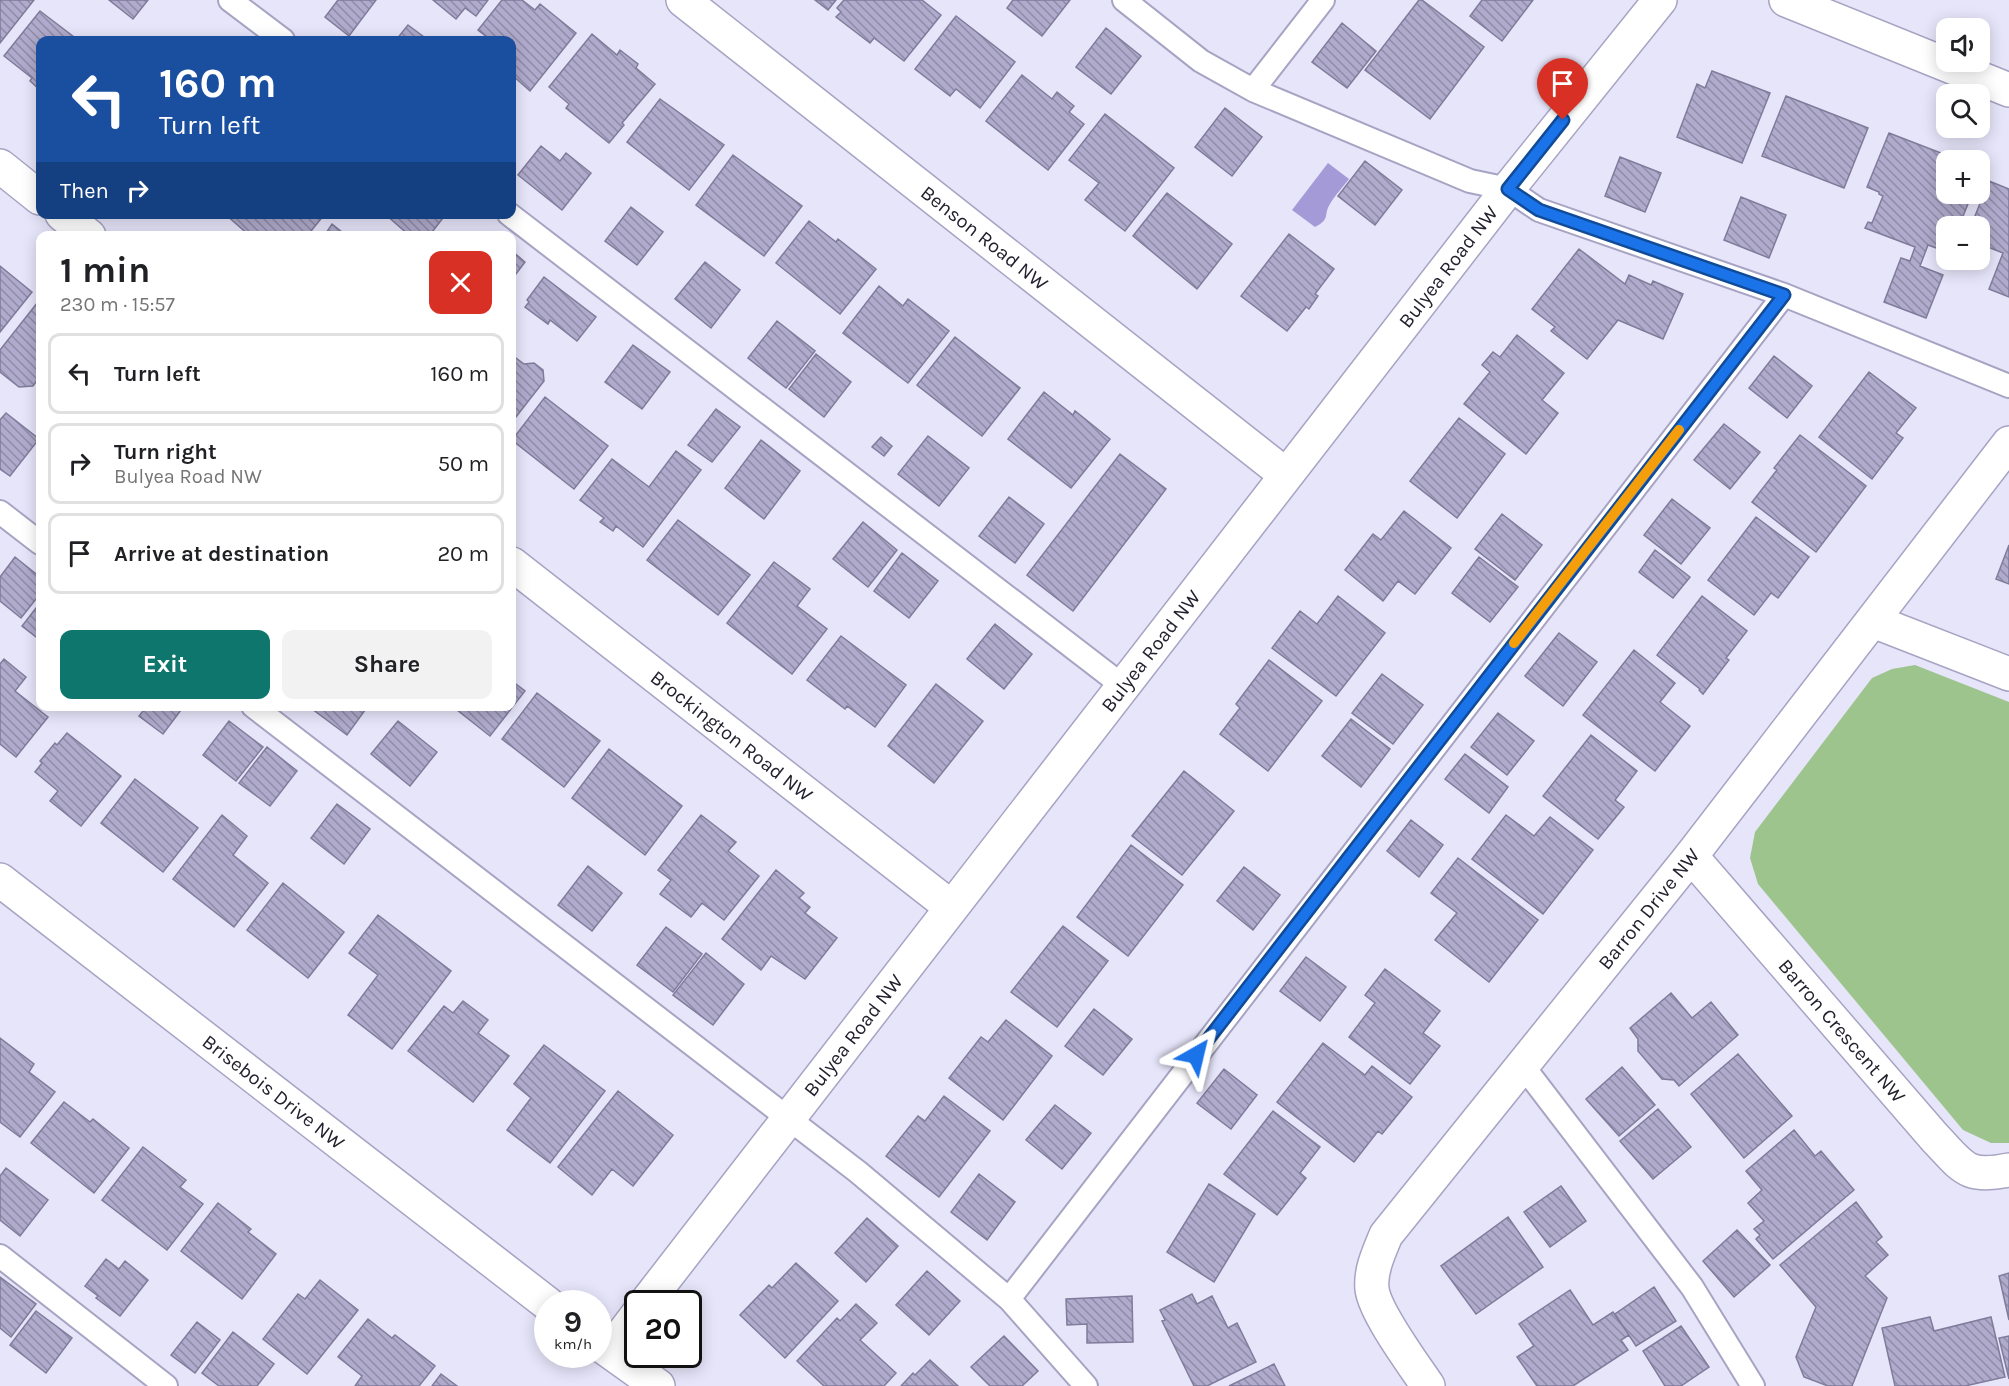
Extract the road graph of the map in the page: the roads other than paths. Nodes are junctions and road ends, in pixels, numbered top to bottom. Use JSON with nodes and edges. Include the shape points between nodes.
{"nodes":[{"id":1,"x":230,"y":0,"type":"edge"},
{"id":2,"x":682,"y":0,"type":"edge"},
{"id":3,"x":1124,"y":0,"type":"edge"},
{"id":4,"x":1323,"y":0,"type":"edge"},
{"id":5,"x":1660,"y":0,"type":"edge"},
{"id":6,"x":1786,"y":0,"type":"edge"},
{"id":7,"x":278,"y":36,"type":"edge"},
{"id":8,"x":1253,"y":90,"type":"junction"},
{"id":9,"x":2009,"y":90,"type":"edge"},
{"id":10,"x":0,"y":166,"type":"edge"},
{"id":11,"x":1508,"y":189,"type":"junction"},
{"id":12,"x":36,"y":195,"type":"edge"},
{"id":13,"x":68,"y":219,"type":"edge"},
{"id":14,"x":516,"y":219,"type":"edge"},
{"id":15,"x":83,"y":231,"type":"edge"},
{"id":16,"x":1784,"y":295,"type":"junction"},
{"id":17,"x":2009,"y":386,"type":"edge"},
{"id":18,"x":2009,"y":443,"type":"edge"},
{"id":19,"x":1286,"y":475,"type":"junction"},
{"id":20,"x":0,"y":512,"type":"edge"},
{"id":21,"x":36,"y":540,"type":"edge"},
{"id":22,"x":516,"y":567,"type":"edge"},
{"id":23,"x":1873,"y":621,"type":"junction"},
{"id":24,"x":2009,"y":674,"type":"edge"},
{"id":25,"x":1123,"y":686,"type":"junction"},
{"id":26,"x":259,"y":711,"type":"edge"},
{"id":27,"x":1690,"y":855,"type":"junction"},
{"id":28,"x":0,"y":880,"type":"edge"},
{"id":29,"x":951,"y":907,"type":"junction"},
{"id":30,"x":1523,"y":1066,"type":"junction"},
{"id":31,"x":787,"y":1118,"type":"junction"},
{"id":32,"x":2009,"y":1170,"type":"edge"},
{"id":33,"x":0,"y":1256,"type":"edge"},
{"id":34,"x":656,"y":1290,"type":"edge"},
{"id":35,"x":534,"y":1293,"type":"edge"},
{"id":36,"x":1009,"y":1299,"type":"junction"},
{"id":37,"x":624,"y":1328,"type":"edge"},
{"id":38,"x":612,"y":1339,"type":"edge"},
{"id":39,"x":612,"y":1353,"type":"edge"},
{"id":40,"x":166,"y":1386,"type":"edge"},
{"id":41,"x":658,"y":1386,"type":"edge"},
{"id":42,"x":1086,"y":1386,"type":"edge"},
{"id":43,"x":1428,"y":1386,"type":"edge"},
{"id":44,"x":1753,"y":1386,"type":"edge"}],
"edges":[{"from":1,"to":7,"type":"lane"},
{"from":2,"to":19,"type":"street","name":"Benson Road NW"},
{"from":3,"to":8,"type":"lane","via":[[1201,61]]},
{"from":4,"to":8,"type":"lane"},
{"from":5,"to":11,"type":"street","name":"Bulyea Road NW"},
{"from":6,"to":9,"type":"street"},
{"from":8,"to":11,"type":"lane","via":[[1470,181]]},
{"from":10,"to":12,"type":"street"},
{"from":11,"to":16,"type":"lane","via":[[1539,210]]},
{"from":11,"to":19,"type":"street","name":"Bulyea Road NW"},
{"from":13,"to":15,"type":"street"},
{"from":14,"to":25,"type":"lane"},
{"from":16,"to":17,"type":"lane"},
{"from":16,"to":36,"type":"lane"},
{"from":18,"to":23,"type":"street","name":"Barron Drive NW"},
{"from":19,"to":25,"type":"street","name":"Bulyea Road NW"},
{"from":20,"to":21,"type":"lane"},
{"from":22,"to":29,"type":"street","name":"Brockington Road NW"},
{"from":23,"to":24,"type":"street"},
{"from":23,"to":27,"type":"street","name":"Barron Drive NW"},
{"from":25,"to":29,"type":"street","name":"Bulyea Road NW"},
{"from":26,"to":31,"type":"lane"},
{"from":27,"to":30,"type":"street","name":"Barron Drive NW"},
{"from":27,"to":32,"type":"street","name":"Barron Crescent NW","via":[[1956,1160],[1971,1173]]},
{"from":28,"to":35,"type":"street","name":"Brisebois Drive NW"},
{"from":29,"to":31,"type":"street","name":"Bulyea Road NW"},
{"from":30,"to":43,"type":"street","name":"Barron Drive NW","via":[[1386,1236],[1376,1260],[1372,1289],[1382,1313]]},
{"from":30,"to":44,"type":"lane","via":[[1692,1287]]},
{"from":31,"to":34,"type":"street","name":"Bulyea Road NW"},
{"from":31,"to":36,"type":"lane","via":[[858,1172]]},
{"from":33,"to":40,"type":"lane"},
{"from":36,"to":42,"type":"lane"},
{"from":37,"to":38,"type":"street"},
{"from":39,"to":41,"type":"street"}]}
